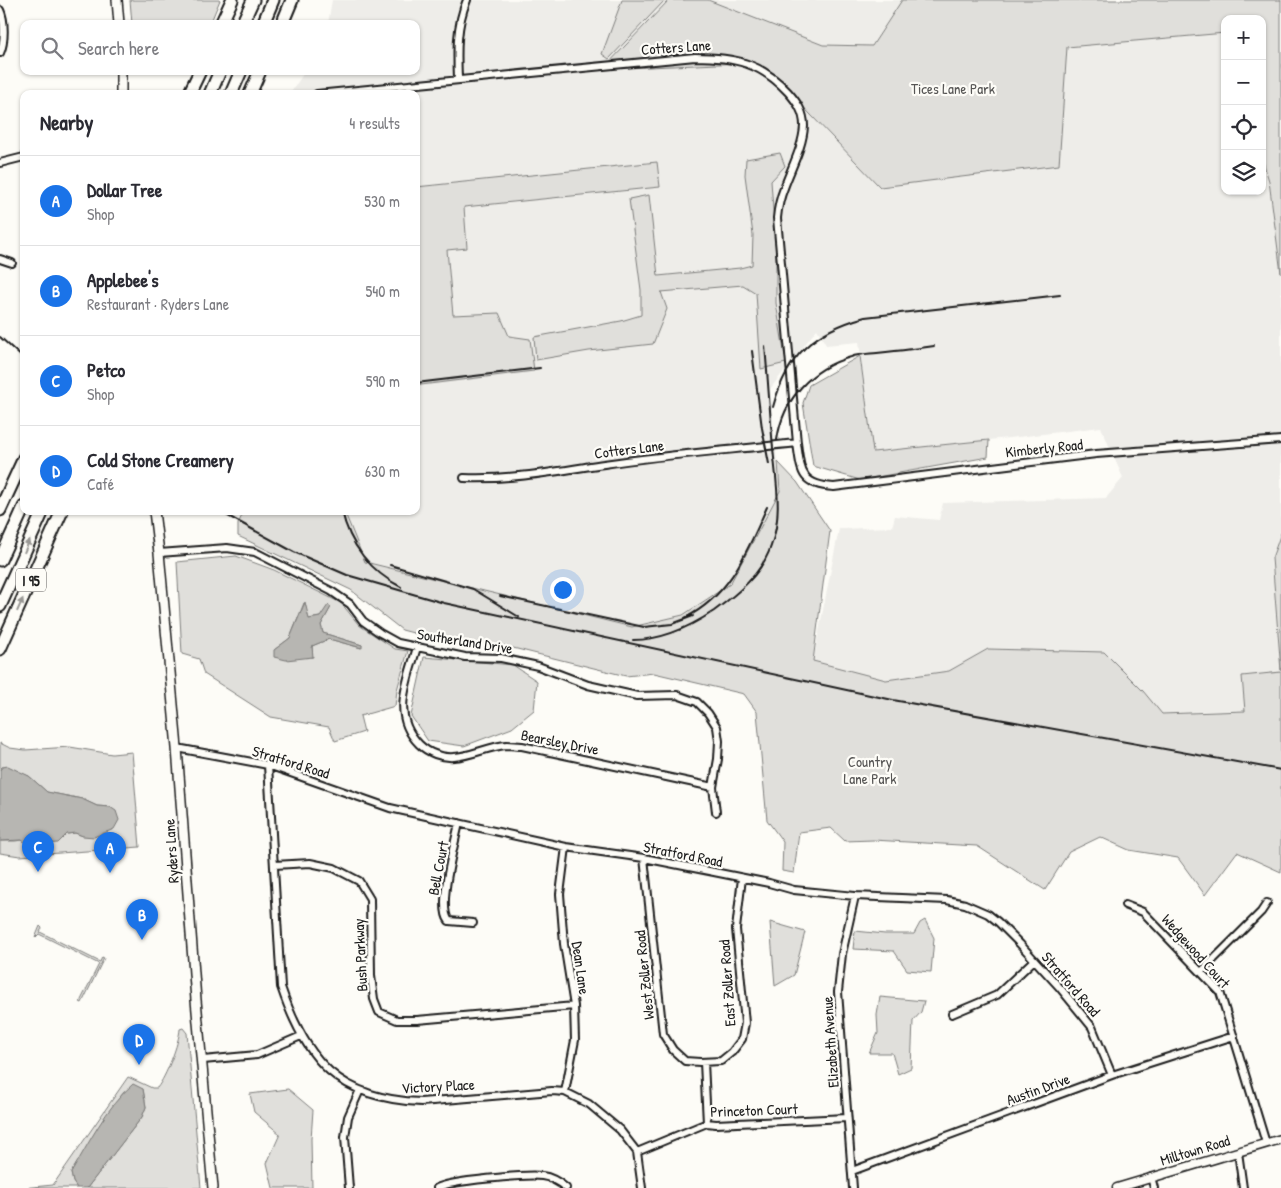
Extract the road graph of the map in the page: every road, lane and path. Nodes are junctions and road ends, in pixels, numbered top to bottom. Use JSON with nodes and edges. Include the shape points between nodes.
{"nodes":[{"id":1,"x":118,"y":0,"type":"edge"},
{"id":2,"x":232,"y":0,"type":"edge"},
{"id":3,"x":252,"y":0,"type":"edge"},
{"id":4,"x":273,"y":0,"type":"edge"},
{"id":5,"x":292,"y":0,"type":"edge"},
{"id":6,"x":467,"y":0,"type":"edge"},
{"id":7,"x":0,"y":10,"type":"edge"},
{"id":8,"x":119,"y":20,"type":"edge"},
{"id":9,"x":223,"y":20,"type":"edge"},
{"id":10,"x":244,"y":20,"type":"edge"},
{"id":11,"x":265,"y":20,"type":"edge"},
{"id":12,"x":284,"y":20,"type":"edge"},
{"id":13,"x":0,"y":53,"type":"edge"},
{"id":14,"x":121,"y":75,"type":"edge"},
{"id":15,"x":198,"y":75,"type":"edge"},
{"id":16,"x":218,"y":75,"type":"edge"},
{"id":17,"x":239,"y":75,"type":"edge"},
{"id":18,"x":258,"y":75,"type":"edge"},
{"id":19,"x":458,"y":79,"type":"junction"},
{"id":20,"x":121,"y":90,"type":"edge"},
{"id":21,"x":191,"y":90,"type":"edge"},
{"id":22,"x":212,"y":90,"type":"edge"},
{"id":23,"x":233,"y":90,"type":"edge"},
{"id":24,"x":252,"y":90,"type":"edge"},
{"id":25,"x":355,"y":90,"type":"edge"},
{"id":26,"x":20,"y":159,"type":"edge"},
{"id":27,"x":0,"y":163,"type":"edge"},
{"id":28,"x":0,"y":259,"type":"edge"},
{"id":29,"x":12,"y":263,"type":"dead end"},
{"id":30,"x":1281,"y":440,"type":"edge"},
{"id":31,"x":797,"y":442,"type":"junction"},
{"id":32,"x":20,"y":467,"type":"edge"},
{"id":33,"x":464,"y":478,"type":"dead end"},
{"id":34,"x":812,"y":483,"type":"joint"},
{"id":35,"x":0,"y":510,"type":"edge"},
{"id":36,"x":21,"y":515,"type":"edge"},
{"id":37,"x":41,"y":515,"type":"edge"},
{"id":38,"x":60,"y":515,"type":"edge"},
{"id":39,"x":154,"y":515,"type":"edge"},
{"id":40,"x":159,"y":553,"type":"junction"},
{"id":41,"x":0,"y":560,"type":"edge"},
{"id":42,"x":0,"y":606,"type":"edge"},
{"id":43,"x":417,"y":647,"type":"junction"},
{"id":44,"x":0,"y":649,"type":"edge"},
{"id":45,"x":177,"y":748,"type":"junction"},
{"id":46,"x":268,"y":765,"type":"junction"},
{"id":47,"x":713,"y":787,"type":"junction"},
{"id":48,"x":716,"y":812,"type":"dead end"},
{"id":49,"x":459,"y":823,"type":"junction"},
{"id":50,"x":566,"y":847,"type":"junction"},
{"id":51,"x":644,"y":858,"type":"junction"},
{"id":52,"x":274,"y":865,"type":"junction"},
{"id":53,"x":742,"y":878,"type":"junction"},
{"id":54,"x":855,"y":896,"type":"junction"},
{"id":55,"x":1267,"y":903,"type":"dead end"},
{"id":56,"x":1125,"y":905,"type":"dead end"},
{"id":57,"x":473,"y":923,"type":"dead end"},
{"id":58,"x":1034,"y":960,"type":"junction"},
{"id":59,"x":1201,"y":972,"type":"junction"},
{"id":60,"x":574,"y":1006,"type":"junction"},
{"id":61,"x":952,"y":1014,"type":"dead end"},
{"id":62,"x":301,"y":1036,"type":"junction"},
{"id":63,"x":1234,"y":1036,"type":"junction"},
{"id":64,"x":203,"y":1060,"type":"junction"},
{"id":65,"x":704,"y":1062,"type":"junction"},
{"id":66,"x":1112,"y":1075,"type":"junction"},
{"id":67,"x":360,"y":1090,"type":"junction"},
{"id":68,"x":565,"y":1092,"type":"junction"},
{"id":69,"x":847,"y":1118,"type":"junction"},
{"id":70,"x":708,"y":1123,"type":"junction"},
{"id":71,"x":1281,"y":1139,"type":"edge"},
{"id":72,"x":1266,"y":1143,"type":"junction"},
{"id":73,"x":637,"y":1152,"type":"junction"},
{"id":74,"x":1238,"y":1152,"type":"junction"},
{"id":75,"x":852,"y":1170,"type":"junction"},
{"id":76,"x":1151,"y":1177,"type":"junction"},
{"id":77,"x":213,"y":1188,"type":"edge"},
{"id":78,"x":349,"y":1188,"type":"edge"},
{"id":79,"x":437,"y":1188,"type":"edge"},
{"id":80,"x":566,"y":1188,"type":"edge"},
{"id":81,"x":642,"y":1188,"type":"edge"},
{"id":82,"x":853,"y":1188,"type":"edge"},
{"id":83,"x":1117,"y":1188,"type":"edge"},
{"id":84,"x":1154,"y":1188,"type":"edge"},
{"id":85,"x":1243,"y":1188,"type":"edge"}],
"edges":[{"from":1,"to":8,"type":"main road"},
{"from":2,"to":9,"type":"highway"},
{"from":3,"to":10,"type":"highway"},
{"from":4,"to":11,"type":"highway"},
{"from":5,"to":12,"type":"highway"},
{"from":6,"to":19,"type":"street","via":[[460,16]]},
{"from":7,"to":13,"type":"street","via":[[3,16],[3,48]]},
{"from":14,"to":20,"type":"main road"},
{"from":15,"to":21,"type":"highway"},
{"from":16,"to":22,"type":"highway"},
{"from":17,"to":23,"type":"highway"},
{"from":18,"to":24,"type":"highway"},
{"from":19,"to":25,"type":"street","name":"Cotters Lane"},
{"from":19,"to":31,"type":"street","name":"Cotters Lane","via":[[719,57],[759,69],[774,78],[795,100],[802,111],[804,126],[777,218]]},
{"from":26,"to":27,"type":"street"},
{"from":28,"to":29,"type":"street"},
{"from":30,"to":34,"type":"street","name":"Kimberly Road","via":[[1086,455],[834,487]]},
{"from":31,"to":33,"type":"street","name":"Cotters Lane","via":[[568,470]]},
{"from":31,"to":34,"type":"street","name":"Cotters Lane","via":[[800,466]]},
{"from":32,"to":35,"type":"highway"},
{"from":36,"to":41,"type":"highway","number":"I 95"},
{"from":42,"to":37,"type":"highway","number":"I 95","one_way":true},
{"from":44,"to":38,"type":"highway","number":"I 95","one_way":true},
{"from":39,"to":40,"type":"main road","name":"Ryders Lane"},
{"from":40,"to":43,"type":"street","name":"Southerland Drive","via":[[227,548],[255,552],[337,595],[380,634],[398,643]]},
{"from":40,"to":45,"type":"main road","name":"Ryders Lane"},
{"from":43,"to":47,"type":"street","name":"Southerland Drive","via":[[538,666],[588,686],[637,696],[677,695],[697,702],[717,727],[720,741]]},
{"from":43,"to":47,"type":"street","name":"Bearsley Drive","via":[[402,701],[403,716],[410,734],[422,747],[438,756],[454,757],[506,745],[522,746]]},
{"from":45,"to":46,"type":"street","name":"Stratford Road"},
{"from":45,"to":64,"type":"main road","name":"Ryders Lane"},
{"from":46,"to":49,"type":"street","name":"Stratford Road","via":[[390,808]]},
{"from":46,"to":52,"type":"street","name":"Victory Place"},
{"from":47,"to":48,"type":"street","name":"Southerland Drive"},
{"from":49,"to":50,"type":"street","name":"Stratford Road"},
{"from":49,"to":57,"type":"street","name":"Bell Court","via":[[444,909],[449,921]]},
{"from":50,"to":51,"type":"street","name":"Stratford Road"},
{"from":50,"to":60,"type":"street","name":"Dean Lane","via":[[560,894]]},
{"from":51,"to":53,"type":"street","name":"Stratford Road"},
{"from":51,"to":65,"type":"street","name":"West Zoller Road","via":[[662,1034],[685,1061]]},
{"from":52,"to":60,"type":"street","name":"Bush Parkway","via":[[310,864],[334,868],[358,881],[370,900],[372,976],[379,1012],[397,1020],[417,1020]]},
{"from":52,"to":62,"type":"street","name":"Victory Place","via":[[281,987]]},
{"from":53,"to":54,"type":"street","name":"Stratford Road","via":[[794,890]]},
{"from":53,"to":65,"type":"street","name":"East Zoller Road","via":[[736,929],[745,1023],[742,1040],[721,1061]]},
{"from":54,"to":58,"type":"street","name":"Stratford Road","via":[[947,900],[964,904],[988,914]]},
{"from":54,"to":69,"type":"street","name":"Elizabeth Avenue","via":[[842,954],[838,992]]},
{"from":55,"to":59,"type":"street"},
{"from":56,"to":59,"type":"street","name":"Wedgewood Court","via":[[1143,912]]},
{"from":58,"to":61,"type":"street","via":[[997,995]]},
{"from":58,"to":66,"type":"street","name":"Stratford Road","via":[[1092,1027]]},
{"from":59,"to":63,"type":"street","name":"Wedgewood Court","via":[[1220,992]]},
{"from":60,"to":68,"type":"street","name":"Dean Lane","via":[[575,1040]]},
{"from":62,"to":64,"type":"street","via":[[257,1055]]},
{"from":62,"to":67,"type":"street","name":"Victory Place","via":[[321,1064],[338,1079]]},
{"from":63,"to":66,"type":"street","name":"Austin Drive"},
{"from":63,"to":72,"type":"street","name":"Wedgewood Court"},
{"from":64,"to":77,"type":"main road","name":"Ryders Lane"},
{"from":65,"to":70,"type":"street"},
{"from":66,"to":75,"type":"street","name":"Austin Drive"},
{"from":67,"to":68,"type":"street","name":"Victory Place","via":[[392,1100],[420,1102]]},
{"from":67,"to":78,"type":"street","via":[[348,1117],[345,1137]]},
{"from":68,"to":73,"type":"street","name":"Victory Place","via":[[589,1104],[620,1130]]},
{"from":69,"to":70,"type":"street","name":"Princeton Court"},
{"from":69,"to":75,"type":"street","name":"Elizabeth Avenue"},
{"from":70,"to":73,"type":"street","name":"Princeton Court"},
{"from":71,"to":72,"type":"street","name":"Milltown Road"},
{"from":72,"to":74,"type":"street","name":"Milltown Road"},
{"from":73,"to":81,"type":"street","name":"Victory Place"},
{"from":74,"to":76,"type":"street","name":"Milltown Road"},
{"from":74,"to":85,"type":"street"},
{"from":75,"to":82,"type":"street","name":"Elizabeth Avenue"},
{"from":76,"to":83,"type":"street","name":"Milltown Road"},
{"from":76,"to":84,"type":"street"},
{"from":79,"to":80,"type":"street","via":[[451,1183],[535,1176],[550,1178]]}]}
